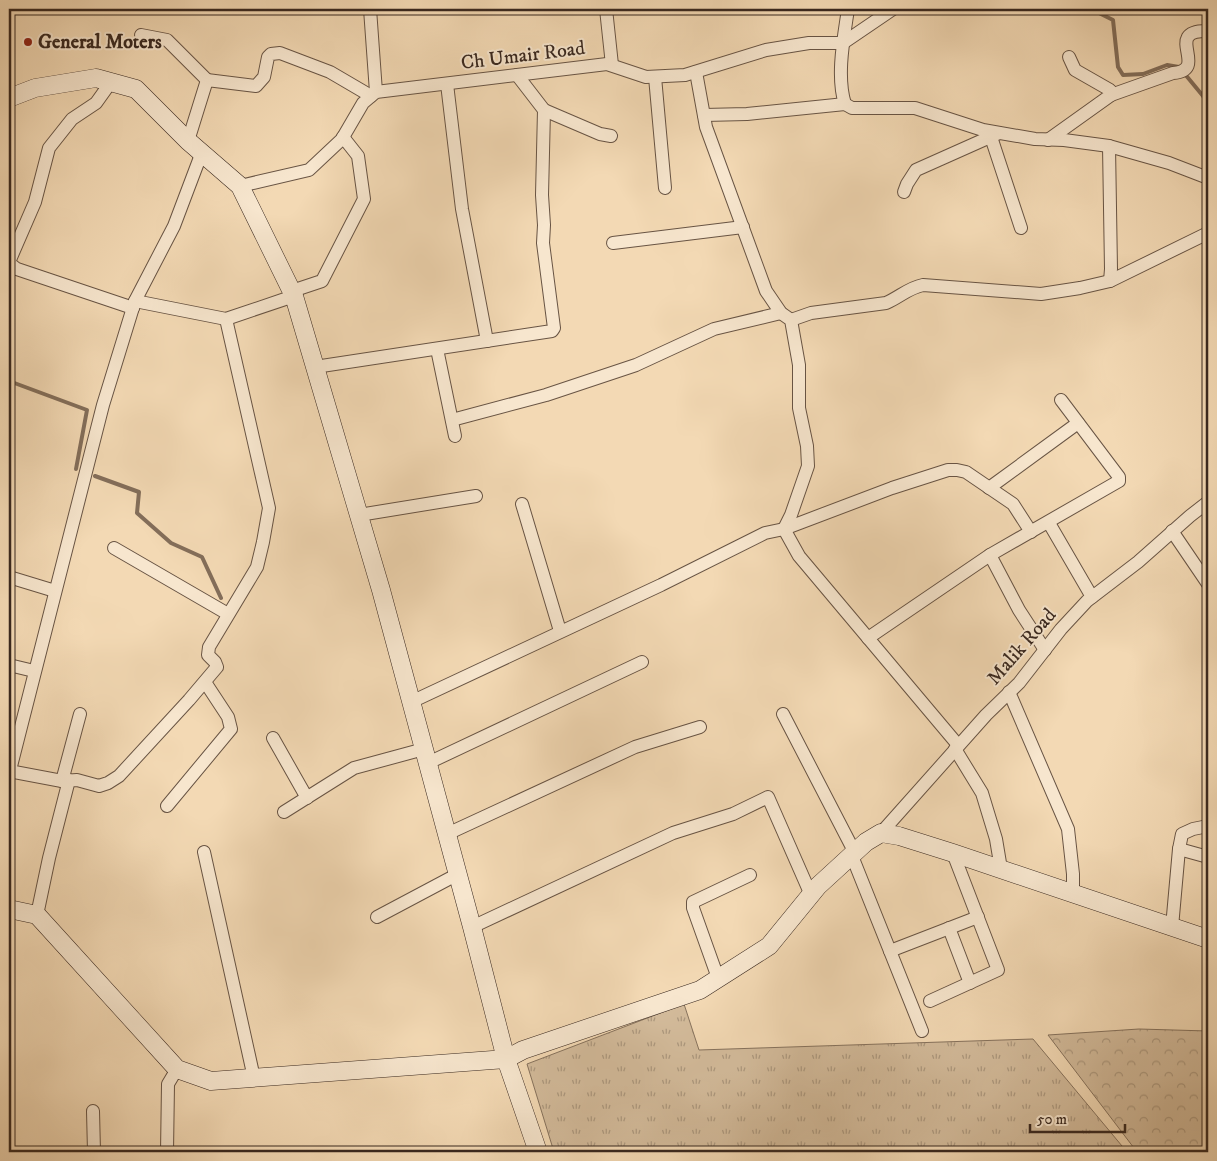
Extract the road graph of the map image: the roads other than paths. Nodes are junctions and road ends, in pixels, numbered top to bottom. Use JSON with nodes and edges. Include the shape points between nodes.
{"nodes":[{"id":1,"x":370,"y":9,"type":"edge"},
{"id":2,"x":606,"y":9,"type":"edge"},
{"id":3,"x":848,"y":9,"type":"edge"},
{"id":4,"x":893,"y":9,"type":"edge"},
{"id":5,"x":1208,"y":31,"type":"edge"},
{"id":6,"x":141,"y":35,"type":"dead end"},
{"id":7,"x":843,"y":43,"type":"junction"},
{"id":8,"x":1069,"y":57,"type":"dead end"},
{"id":9,"x":612,"y":65,"type":"junction"},
{"id":10,"x":696,"y":72,"type":"junction"},
{"id":11,"x":517,"y":75,"type":"junction"},
{"id":12,"x":655,"y":77,"type":"junction"},
{"id":13,"x":207,"y":80,"type":"junction"},
{"id":14,"x":111,"y":82,"type":"junction"},
{"id":15,"x":447,"y":84,"type":"junction"},
{"id":16,"x":373,"y":94,"type":"junction"},
{"id":17,"x":1110,"y":95,"type":"junction"},
{"id":18,"x":9,"y":98,"type":"edge"},
{"id":19,"x":846,"y":104,"type":"junction"},
{"id":20,"x":544,"y":110,"type":"junction"},
{"id":21,"x":704,"y":115,"type":"junction"},
{"id":22,"x":995,"y":135,"type":"junction"},
{"id":23,"x":611,"y":136,"type":"dead end"},
{"id":24,"x":343,"y":137,"type":"junction"},
{"id":25,"x":1048,"y":140,"type":"junction"},
{"id":26,"x":188,"y":141,"type":"junction"},
{"id":27,"x":1109,"y":146,"type":"junction"},
{"id":28,"x":202,"y":152,"type":"junction"},
{"id":29,"x":1208,"y":178,"type":"edge"},
{"id":30,"x":240,"y":186,"type":"junction"},
{"id":31,"x":665,"y":188,"type":"dead end"},
{"id":32,"x":904,"y":192,"type":"dead end"},
{"id":33,"x":743,"y":227,"type":"junction"},
{"id":34,"x":1021,"y":228,"type":"dead end"},
{"id":35,"x":1208,"y":233,"type":"edge"},
{"id":36,"x":613,"y":243,"type":"dead end"},
{"id":37,"x":9,"y":263,"type":"edge"},
{"id":38,"x":1110,"y":281,"type":"junction"},
{"id":39,"x":293,"y":294,"type":"junction"},
{"id":40,"x":134,"y":304,"type":"junction"},
{"id":41,"x":786,"y":317,"type":"junction"},
{"id":42,"x":226,"y":319,"type":"junction"},
{"id":43,"x":487,"y":341,"type":"junction"},
{"id":44,"x":437,"y":349,"type":"junction"},
{"id":45,"x":315,"y":367,"type":"junction"},
{"id":46,"x":1061,"y":400,"type":"dead end"},
{"id":47,"x":452,"y":420,"type":"junction"},
{"id":48,"x":1078,"y":423,"type":"junction"},
{"id":49,"x":455,"y":436,"type":"dead end"},
{"id":50,"x":989,"y":488,"type":"junction"},
{"id":51,"x":476,"y":496,"type":"dead end"},
{"id":52,"x":1208,"y":502,"type":"edge"},
{"id":53,"x":522,"y":504,"type":"dead end"},
{"id":54,"x":359,"y":515,"type":"junction"},
{"id":55,"x":1049,"y":522,"type":"junction"},
{"id":56,"x":784,"y":529,"type":"junction"},
{"id":57,"x":1172,"y":531,"type":"junction"},
{"id":58,"x":1031,"y":532,"type":"junction"},
{"id":59,"x":114,"y":548,"type":"dead end"},
{"id":60,"x":990,"y":555,"type":"junction"},
{"id":61,"x":9,"y":577,"type":"edge"},
{"id":62,"x":1208,"y":584,"type":"edge"},
{"id":63,"x":55,"y":591,"type":"junction"},
{"id":64,"x":1092,"y":597,"type":"junction"},
{"id":65,"x":228,"y":614,"type":"junction"},
{"id":66,"x":560,"y":631,"type":"junction"},
{"id":67,"x":868,"y":638,"type":"junction"},
{"id":68,"x":1045,"y":650,"type":"junction"},
{"id":69,"x":642,"y":662,"type":"dead end"},
{"id":70,"x":9,"y":665,"type":"edge"},
{"id":71,"x":34,"y":671,"type":"junction"},
{"id":72,"x":205,"y":682,"type":"junction"},
{"id":73,"x":1009,"y":692,"type":"junction"},
{"id":74,"x":411,"y":702,"type":"junction"},
{"id":75,"x":80,"y":714,"type":"dead end"},
{"id":76,"x":783,"y":714,"type":"dead end"},
{"id":77,"x":700,"y":727,"type":"dead end"},
{"id":78,"x":273,"y":738,"type":"dead end"},
{"id":79,"x":957,"y":747,"type":"junction"},
{"id":80,"x":426,"y":756,"type":"junction"},
{"id":81,"x":9,"y":772,"type":"edge"},
{"id":82,"x":66,"y":780,"type":"junction"},
{"id":83,"x":307,"y":798,"type":"junction"},
{"id":84,"x":167,"y":806,"type":"dead end"},
{"id":85,"x":284,"y":812,"type":"dead end"},
{"id":86,"x":1208,"y":826,"type":"edge"},
{"id":87,"x":447,"y":834,"type":"junction"},
{"id":88,"x":881,"y":834,"type":"junction"},
{"id":89,"x":1179,"y":849,"type":"junction"},
{"id":90,"x":204,"y":852,"type":"dead end"},
{"id":91,"x":953,"y":853,"type":"junction"},
{"id":92,"x":853,"y":855,"type":"junction"},
{"id":93,"x":1208,"y":857,"type":"edge"},
{"id":94,"x":1001,"y":869,"type":"junction"},
{"id":95,"x":458,"y":874,"type":"junction"},
{"id":96,"x":750,"y":875,"type":"dead end"},
{"id":97,"x":1073,"y":894,"type":"junction"},
{"id":98,"x":811,"y":895,"type":"junction"},
{"id":99,"x":9,"y":909,"type":"edge"},
{"id":100,"x":37,"y":915,"type":"junction"},
{"id":101,"x":377,"y":917,"type":"dead end"},
{"id":102,"x":978,"y":917,"type":"junction"},
{"id":103,"x":472,"y":927,"type":"junction"},
{"id":104,"x":1172,"y":927,"type":"junction"},
{"id":105,"x":949,"y":928,"type":"junction"},
{"id":106,"x":1208,"y":939,"type":"edge"},
{"id":107,"x":890,"y":951,"type":"junction"},
{"id":108,"x":718,"y":978,"type":"junction"},
{"id":109,"x":970,"y":982,"type":"junction"},
{"id":110,"x":930,"y":1001,"type":"dead end"},
{"id":111,"x":922,"y":1031,"type":"dead end"},
{"id":112,"x":506,"y":1059,"type":"junction"},
{"id":113,"x":177,"y":1070,"type":"junction"},
{"id":114,"x":254,"y":1078,"type":"junction"},
{"id":115,"x":93,"y":1111,"type":"dead end"},
{"id":116,"x":94,"y":1152,"type":"edge"},
{"id":117,"x":167,"y":1152,"type":"edge"},
{"id":118,"x":538,"y":1152,"type":"edge"}],
"edges":[{"from":1,"to":16,"type":"street"},
{"from":2,"to":9,"type":"street"},
{"from":3,"to":7,"type":"street"},
{"from":4,"to":7,"type":"street"},
{"from":5,"to":17,"type":"street","via":[[1187,37],[1185,42],[1190,60],[1183,71]]},
{"from":6,"to":13,"type":"street","via":[[168,40]]},
{"from":7,"to":10,"type":"street","name":"Ch Umair Road","via":[[809,43],[766,50]]},
{"from":7,"to":19,"type":"street","via":[[842,87]]},
{"from":8,"to":17,"type":"street","via":[[1076,70],[1110,90]]},
{"from":9,"to":11,"type":"street","name":"Ch Umair Road"},
{"from":9,"to":12,"type":"street","name":"Ch Umair Road"},
{"from":10,"to":12,"type":"street","name":"Ch Umair Road"},
{"from":10,"to":21,"type":"street"},
{"from":11,"to":15,"type":"street","name":"Ch Umair Road"},
{"from":11,"to":20,"type":"street"},
{"from":12,"to":31,"type":"street"},
{"from":13,"to":16,"type":"street","via":[[256,86],[264,77],[268,57],[280,53],[330,72]]},
{"from":13,"to":26,"type":"street"},
{"from":14,"to":18,"type":"street","via":[[96,78],[35,88]]},
{"from":14,"to":26,"type":"street","via":[[136,89]]},
{"from":14,"to":37,"type":"street","via":[[96,103],[72,118],[49,148],[35,202]]},
{"from":15,"to":16,"type":"street","name":"Ch Umair Road"},
{"from":15,"to":43,"type":"street","via":[[462,209]]},
{"from":16,"to":24,"type":"street","via":[[363,103]]},
{"from":17,"to":25,"type":"street"},
{"from":19,"to":21,"type":"street"},
{"from":19,"to":22,"type":"street","via":[[863,109],[915,108]]},
{"from":20,"to":23,"type":"street"},
{"from":20,"to":43,"type":"street","via":[[543,243],[554,328],[552,331]]},
{"from":21,"to":33,"type":"street"},
{"from":22,"to":25,"type":"street"},
{"from":22,"to":32,"type":"street","via":[[916,170]]},
{"from":22,"to":34,"type":"street"},
{"from":24,"to":30,"type":"street","via":[[309,170]]},
{"from":24,"to":39,"type":"street","via":[[358,156],[364,199],[322,281]]},
{"from":25,"to":27,"type":"street"},
{"from":26,"to":28,"type":"street"},
{"from":27,"to":29,"type":"street"},
{"from":27,"to":38,"type":"street"},
{"from":28,"to":30,"type":"street"},
{"from":28,"to":40,"type":"street","via":[[174,226]]},
{"from":30,"to":39,"type":"street"},
{"from":33,"to":36,"type":"street"},
{"from":33,"to":41,"type":"street","via":[[766,291]]},
{"from":35,"to":38,"type":"street"},
{"from":37,"to":40,"type":"street","via":[[17,269]]},
{"from":38,"to":41,"type":"street","via":[[1041,294],[923,285],[905,290],[886,303]]},
{"from":39,"to":42,"type":"street"},
{"from":39,"to":45,"type":"street"},
{"from":40,"to":42,"type":"street"},
{"from":40,"to":63,"type":"street","via":[[103,405]]},
{"from":41,"to":47,"type":"street","via":[[727,325],[636,365],[546,395]]},
{"from":41,"to":56,"type":"street","via":[[799,365],[799,408],[808,466]]},
{"from":42,"to":65,"type":"street","via":[[269,508],[257,567]]},
{"from":43,"to":44,"type":"street"},
{"from":44,"to":45,"type":"street"},
{"from":44,"to":47,"type":"street"},
{"from":45,"to":54,"type":"street"},
{"from":46,"to":48,"type":"street"},
{"from":47,"to":49,"type":"street"},
{"from":48,"to":50,"type":"street"},
{"from":48,"to":55,"type":"street","via":[[1119,481]]},
{"from":50,"to":56,"type":"street","via":[[966,472],[948,470]]},
{"from":50,"to":58,"type":"street","via":[[1013,504]]},
{"from":51,"to":54,"type":"street"},
{"from":52,"to":57,"type":"street","name":"Malik Road"},
{"from":53,"to":66,"type":"street"},
{"from":54,"to":74,"type":"street"},
{"from":55,"to":58,"type":"street"},
{"from":55,"to":64,"type":"street"},
{"from":56,"to":66,"type":"street","via":[[765,533]]},
{"from":56,"to":67,"type":"street","via":[[799,556]]},
{"from":57,"to":62,"type":"street"},
{"from":57,"to":64,"type":"street","name":"Malik Road"},
{"from":58,"to":60,"type":"street"},
{"from":59,"to":65,"type":"street"},
{"from":60,"to":67,"type":"street"},
{"from":60,"to":68,"type":"street"},
{"from":61,"to":63,"type":"street"},
{"from":63,"to":71,"type":"street"},
{"from":64,"to":68,"type":"street","name":"Malik Road"},
{"from":65,"to":72,"type":"street","via":[[209,647],[208,655],[217,667]]},
{"from":66,"to":74,"type":"street"},
{"from":67,"to":79,"type":"street"},
{"from":68,"to":73,"type":"street","name":"Malik Road"},
{"from":69,"to":80,"type":"street"},
{"from":70,"to":71,"type":"street"},
{"from":71,"to":81,"type":"street"},
{"from":72,"to":82,"type":"street","via":[[113,780],[99,786]]},
{"from":72,"to":84,"type":"street","via":[[228,717],[231,729]]},
{"from":73,"to":79,"type":"street","name":"Malik Road"},
{"from":73,"to":97,"type":"street","via":[[1068,829],[1074,874]]},
{"from":74,"to":80,"type":"street"},
{"from":75,"to":82,"type":"street"},
{"from":76,"to":92,"type":"street"},
{"from":77,"to":87,"type":"street","via":[[635,748]]},
{"from":78,"to":83,"type":"street"},
{"from":79,"to":88,"type":"street","name":"Malik Road"},
{"from":79,"to":94,"type":"street","via":[[985,800],[1000,853]]},
{"from":80,"to":83,"type":"street","via":[[354,768]]},
{"from":80,"to":87,"type":"street"},
{"from":81,"to":82,"type":"street"},
{"from":82,"to":100,"type":"street"},
{"from":83,"to":85,"type":"street"},
{"from":86,"to":89,"type":"street","via":[[1182,834]]},
{"from":87,"to":95,"type":"street"},
{"from":88,"to":91,"type":"street","via":[[899,836]]},
{"from":88,"to":92,"type":"street","via":[[866,842]]},
{"from":89,"to":93,"type":"street"},
{"from":89,"to":104,"type":"street"},
{"from":90,"to":114,"type":"street"},
{"from":91,"to":94,"type":"street"},
{"from":91,"to":102,"type":"street"},
{"from":92,"to":98,"type":"street"},
{"from":92,"to":107,"type":"street"},
{"from":94,"to":97,"type":"street"},
{"from":95,"to":101,"type":"street"},
{"from":95,"to":103,"type":"street"},
{"from":96,"to":108,"type":"street","via":[[693,902]]},
{"from":97,"to":104,"type":"street"},
{"from":98,"to":103,"type":"street","via":[[768,797],[733,814],[673,834]]},
{"from":98,"to":108,"type":"street","via":[[769,946]]},
{"from":99,"to":100,"type":"street"},
{"from":100,"to":113,"type":"street"},
{"from":102,"to":105,"type":"street"},
{"from":102,"to":109,"type":"street","via":[[998,970]]},
{"from":103,"to":112,"type":"street"},
{"from":104,"to":106,"type":"street"},
{"from":105,"to":107,"type":"street"},
{"from":105,"to":109,"type":"street"},
{"from":107,"to":111,"type":"street"},
{"from":108,"to":112,"type":"street","via":[[700,990],[523,1050]]},
{"from":109,"to":110,"type":"street"},
{"from":112,"to":114,"type":"street"},
{"from":112,"to":118,"type":"street"},
{"from":113,"to":114,"type":"street","via":[[211,1081]]},
{"from":113,"to":117,"type":"street","via":[[168,1084]]},
{"from":115,"to":116,"type":"street"}]}
